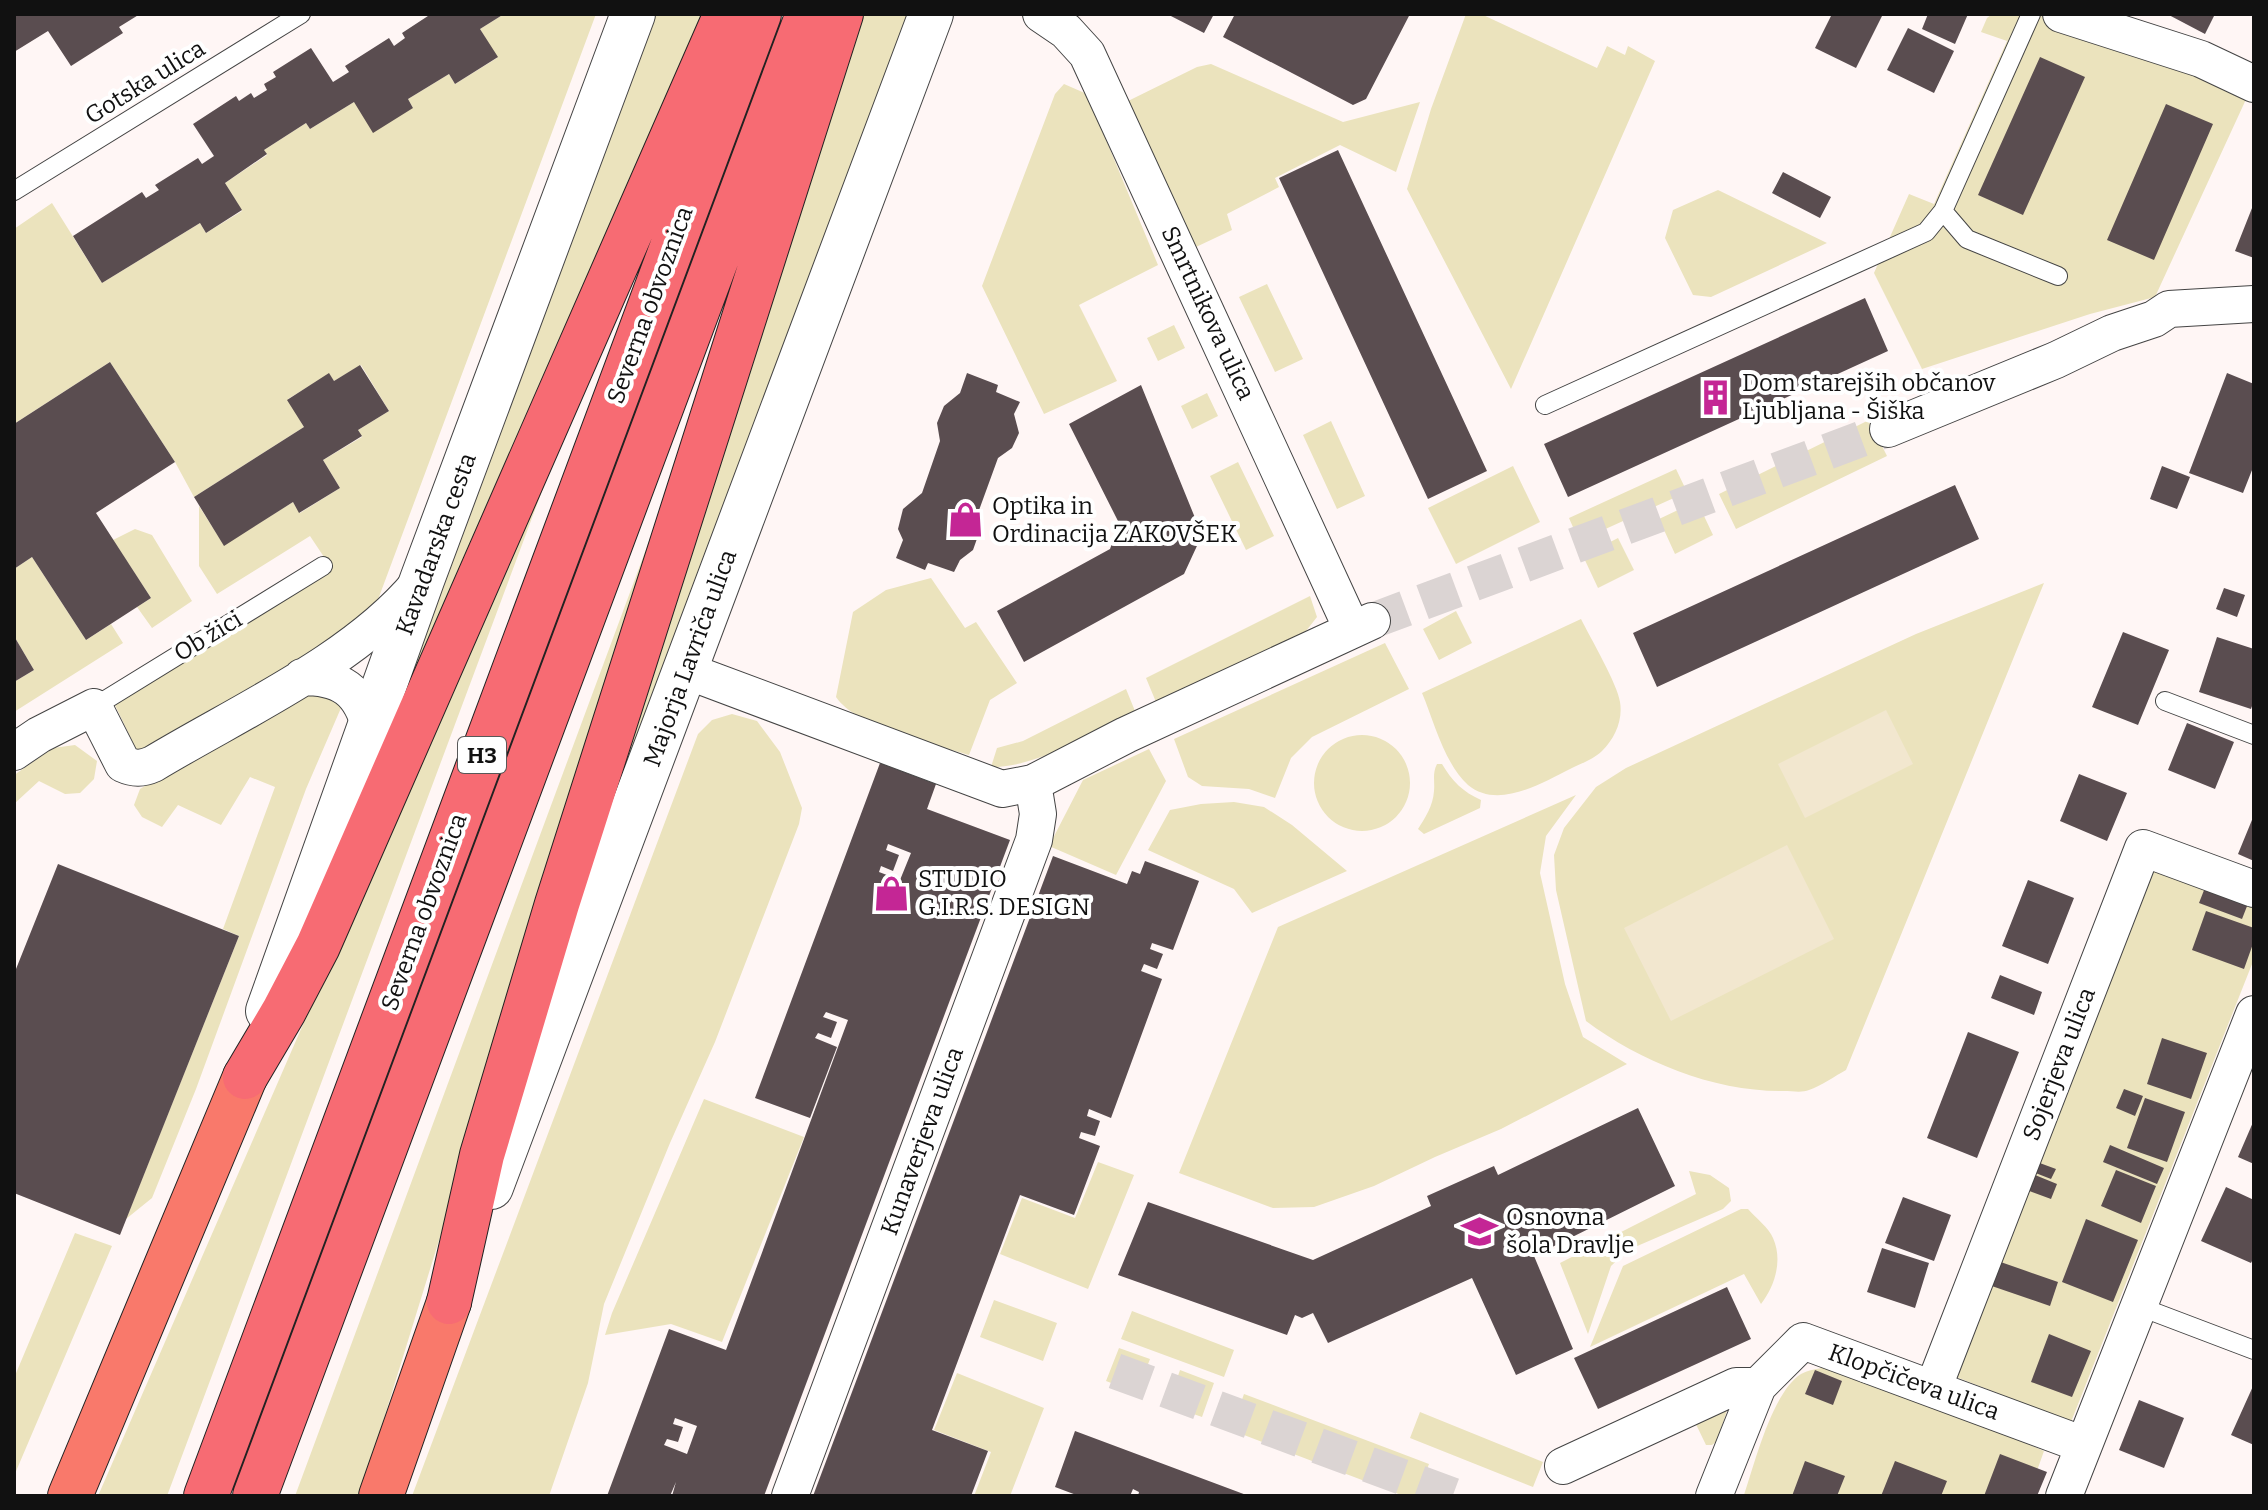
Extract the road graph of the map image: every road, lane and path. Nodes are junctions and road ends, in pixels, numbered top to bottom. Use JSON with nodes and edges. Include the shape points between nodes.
{"nodes":[{"id":1,"x":301,"y":14,"type":"edge"},
{"id":2,"x":633,"y":14,"type":"edge"},
{"id":3,"x":726,"y":14,"type":"edge"},
{"id":4,"x":759,"y":14,"type":"edge"},
{"id":5,"x":808,"y":14,"type":"edge"},
{"id":6,"x":841,"y":14,"type":"edge"},
{"id":7,"x":931,"y":14,"type":"edge"},
{"id":8,"x":1041,"y":14,"type":"edge"},
{"id":9,"x":2031,"y":14,"type":"edge"},
{"id":10,"x":2061,"y":14,"type":"edge"},
{"id":11,"x":2254,"y":84,"type":"edge"},
{"id":12,"x":14,"y":191,"type":"edge"},
{"id":13,"x":1943,"y":211,"type":"junction"},
{"id":14,"x":2058,"y":276,"type":"dead end"},
{"id":15,"x":2254,"y":304,"type":"edge"},
{"id":16,"x":1545,"y":405,"type":"dead end"},
{"id":17,"x":1888,"y":429,"type":"tunnel mouth"},
{"id":18,"x":323,"y":566,"type":"dead end"},
{"id":19,"x":422,"y":580,"type":"junction"},
{"id":20,"x":687,"y":671,"type":"junction"},
{"id":21,"x":302,"y":677,"type":"junction"},
{"id":22,"x":2165,"y":701,"type":"dead end"},
{"id":23,"x":94,"y":707,"type":"junction"},
{"id":24,"x":370,"y":728,"type":"junction"},
{"id":25,"x":2254,"y":735,"type":"edge"},
{"id":26,"x":14,"y":752,"type":"edge"},
{"id":27,"x":1033,"y":783,"type":"junction"},
{"id":28,"x":2254,"y":889,"type":"edge"},
{"id":29,"x":2253,"y":1021,"type":"edge"},
{"id":30,"x":245,"y":1077,"type":"junction"},
{"id":31,"x":449,"y":1302,"type":"junction"},
{"id":32,"x":2138,"y":1306,"type":"junction"},
{"id":33,"x":2254,"y":1350,"type":"edge"},
{"id":34,"x":1758,"y":1386,"type":"junction"},
{"id":35,"x":1933,"y":1389,"type":"junction"},
{"id":36,"x":2084,"y":1445,"type":"junction"},
{"id":37,"x":1563,"y":1466,"type":"dead end"},
{"id":38,"x":70,"y":1496,"type":"edge"},
{"id":39,"x":206,"y":1496,"type":"edge"},
{"id":40,"x":255,"y":1496,"type":"edge"},
{"id":41,"x":381,"y":1496,"type":"edge"},
{"id":42,"x":790,"y":1496,"type":"edge"},
{"id":43,"x":1714,"y":1496,"type":"edge"},
{"id":44,"x":2064,"y":1496,"type":"edge"}],
"edges":[{"from":1,"to":12,"type":"lane","name":"Gotska ulica"},
{"from":2,"to":19,"type":"street","name":"Kavadarska cesta"},
{"from":3,"to":30,"type":"highway","via":[[318,946]]},
{"from":4,"to":39,"type":"highway","name":"Severna obvoznica","number":"H3"},
{"from":5,"to":40,"type":"highway","name":"Severna obvoznica","number":"H3"},
{"from":6,"to":31,"type":"highway","via":[[557,904],[482,1155]]},
{"from":7,"to":20,"type":"street","name":"Majorja Lavriča ulica"},
{"from":8,"to":27,"type":"street","name":"Smrtnikova ulica","via":[[1087,54],[1362,625]]},
{"from":9,"to":13,"type":"lane"},
{"from":10,"to":11,"type":"street","via":[[2201,59]]},
{"from":13,"to":14,"type":"lane","via":[[1967,239]]},
{"from":13,"to":16,"type":"lane","via":[[1926,232]]},
{"from":15,"to":17,"type":"street","via":[[2169,309]]},
{"from":18,"to":23,"type":"lane","name":"Ob žici"},
{"from":19,"to":21,"type":"street","via":[[383,622]]},
{"from":19,"to":24,"type":"street","name":"Kavadarska cesta"},
{"from":20,"to":27,"type":"street","via":[[1002,789]]},
{"from":20,"to":31,"type":"street","name":"Majorja Lavriča ulica"},
{"from":21,"to":23,"type":"street","via":[[143,769],[123,764]]},
{"from":21,"to":24,"type":"street","via":[[343,685],[365,709]]},
{"from":22,"to":25,"type":"lane"},
{"from":23,"to":26,"type":"street","name":"Ob žici"},
{"from":24,"to":30,"type":"street","name":"Kavadarska cesta"},
{"from":27,"to":42,"type":"street","name":"Kunaverjeva ulica","via":[[1038,814],[1034,840]]},
{"from":28,"to":35,"type":"street","name":"Sojerjeva ulica","via":[[2143,848]]},
{"from":29,"to":32,"type":"street"},
{"from":30,"to":38,"type":"main road"},
{"from":31,"to":41,"type":"main road"},
{"from":32,"to":33,"type":"lane"},
{"from":32,"to":36,"type":"street"},
{"from":34,"to":35,"type":"street","name":"Klopčičeva ulica","via":[[1803,1341]]},
{"from":34,"to":37,"type":"street","via":[[1736,1386]]},
{"from":34,"to":43,"type":"street","name":"Klopčičeva ulica"},
{"from":35,"to":36,"type":"street","name":"Klopčičeva ulica"},
{"from":36,"to":44,"type":"street"}]}
